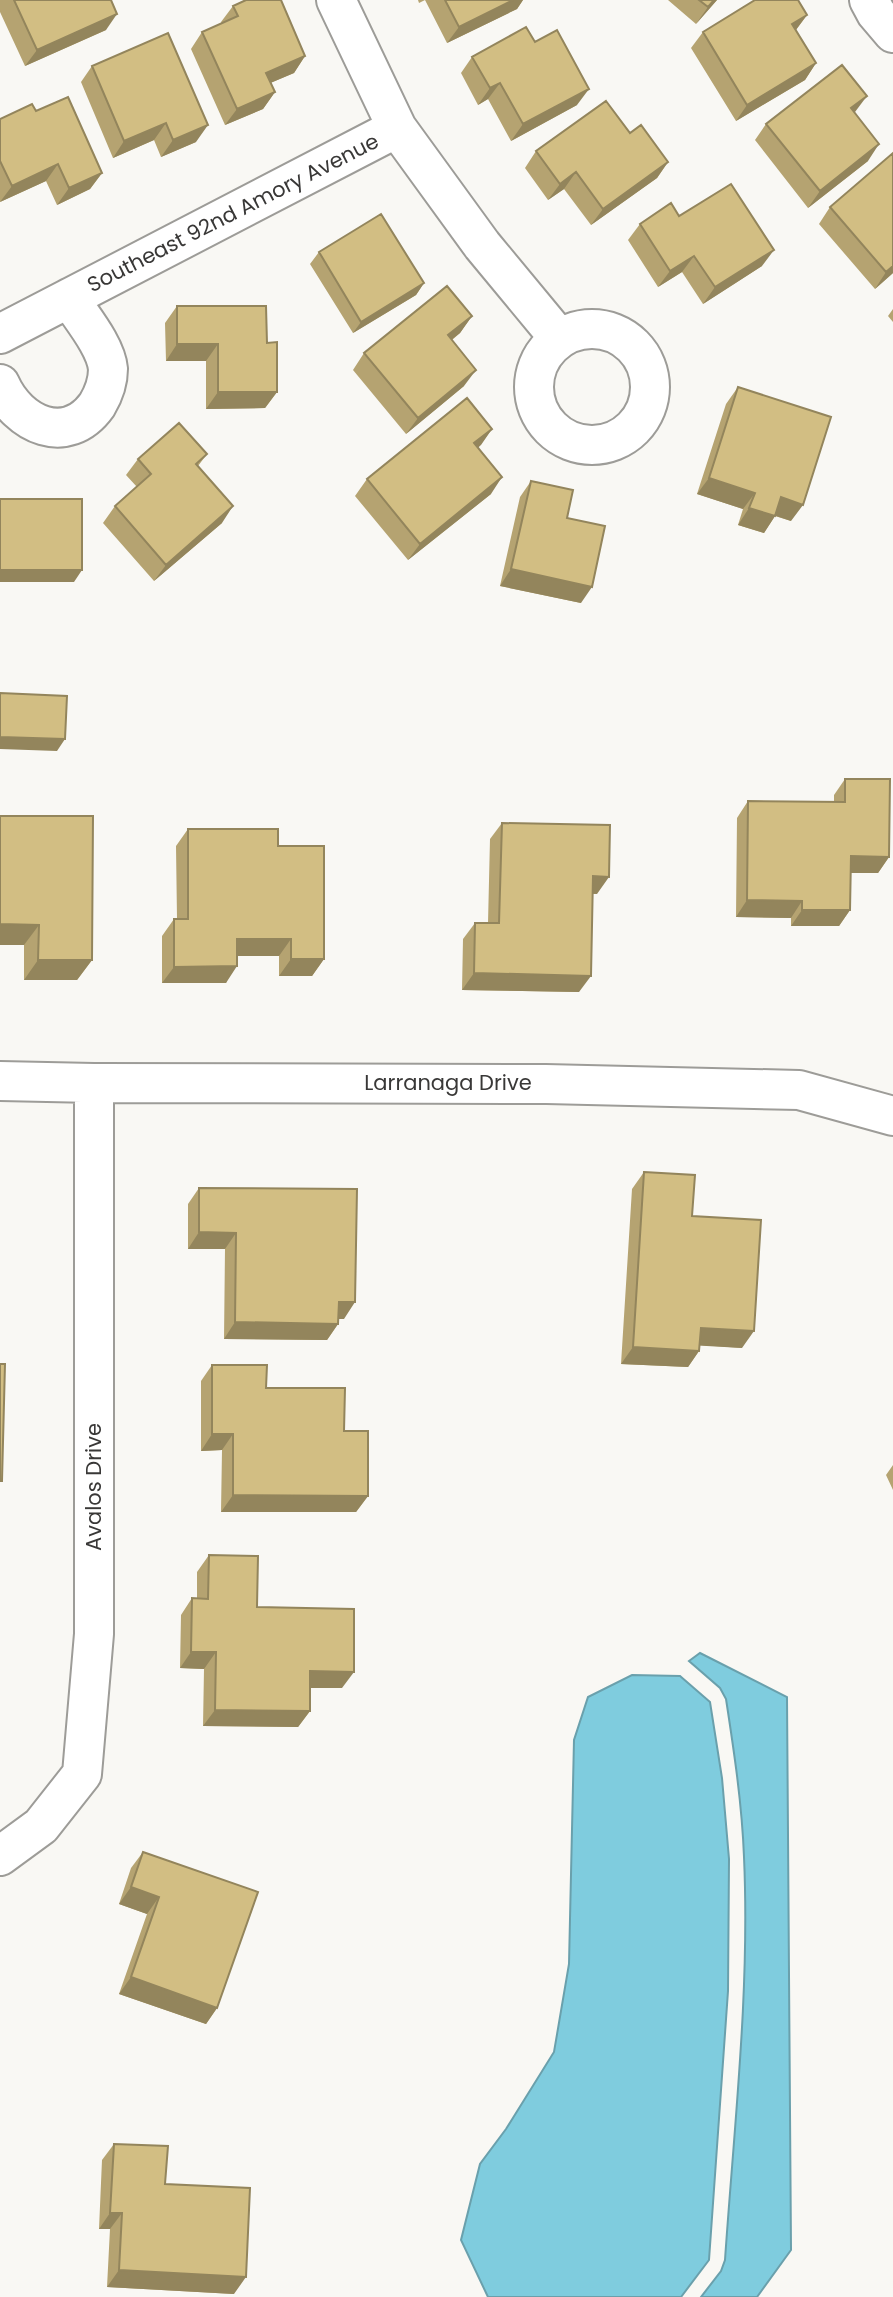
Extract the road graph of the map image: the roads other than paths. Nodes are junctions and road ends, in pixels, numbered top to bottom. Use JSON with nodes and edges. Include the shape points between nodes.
{"nodes":[{"id":1,"x":335,"y":0,"type":"edge"},
{"id":2,"x":869,"y":0,"type":"edge"},
{"id":3,"x":893,"y":33,"type":"edge"},
{"id":4,"x":397,"y":128,"type":"junction"},
{"id":5,"x":69,"y":298,"type":"junction"},
{"id":6,"x":0,"y":334,"type":"edge"},
{"id":7,"x":559,"y":338,"type":"dead end"},
{"id":8,"x":0,"y":384,"type":"edge"},
{"id":9,"x":0,"y":1081,"type":"edge"},
{"id":10,"x":94,"y":1083,"type":"junction"},
{"id":11,"x":893,"y":1116,"type":"edge"},
{"id":12,"x":0,"y":1856,"type":"edge"}],
"edges":[{"from":1,"to":4,"type":"street"},
{"from":2,"to":3,"type":"street"},
{"from":4,"to":5,"type":"street","name":"Southeast 92nd Amory Avenue"},
{"from":4,"to":7,"type":"street","via":[[482,245]]},
{"from":5,"to":6,"type":"street","name":"Southeast 92nd Amory Avenue"},
{"from":5,"to":8,"type":"street","name":"Southeast 92nd Amory Avenue","via":[[99,344],[107,369],[103,395],[88,416],[75,425],[49,427],[24,418]]},
{"from":9,"to":10,"type":"street","name":"Larranaga Drive"},
{"from":10,"to":11,"type":"street","name":"Larranaga Drive","via":[[799,1090]]},
{"from":10,"to":12,"type":"street","name":"Avalos Drive","via":[[94,1634],[82,1774],[41,1826]]}]}
